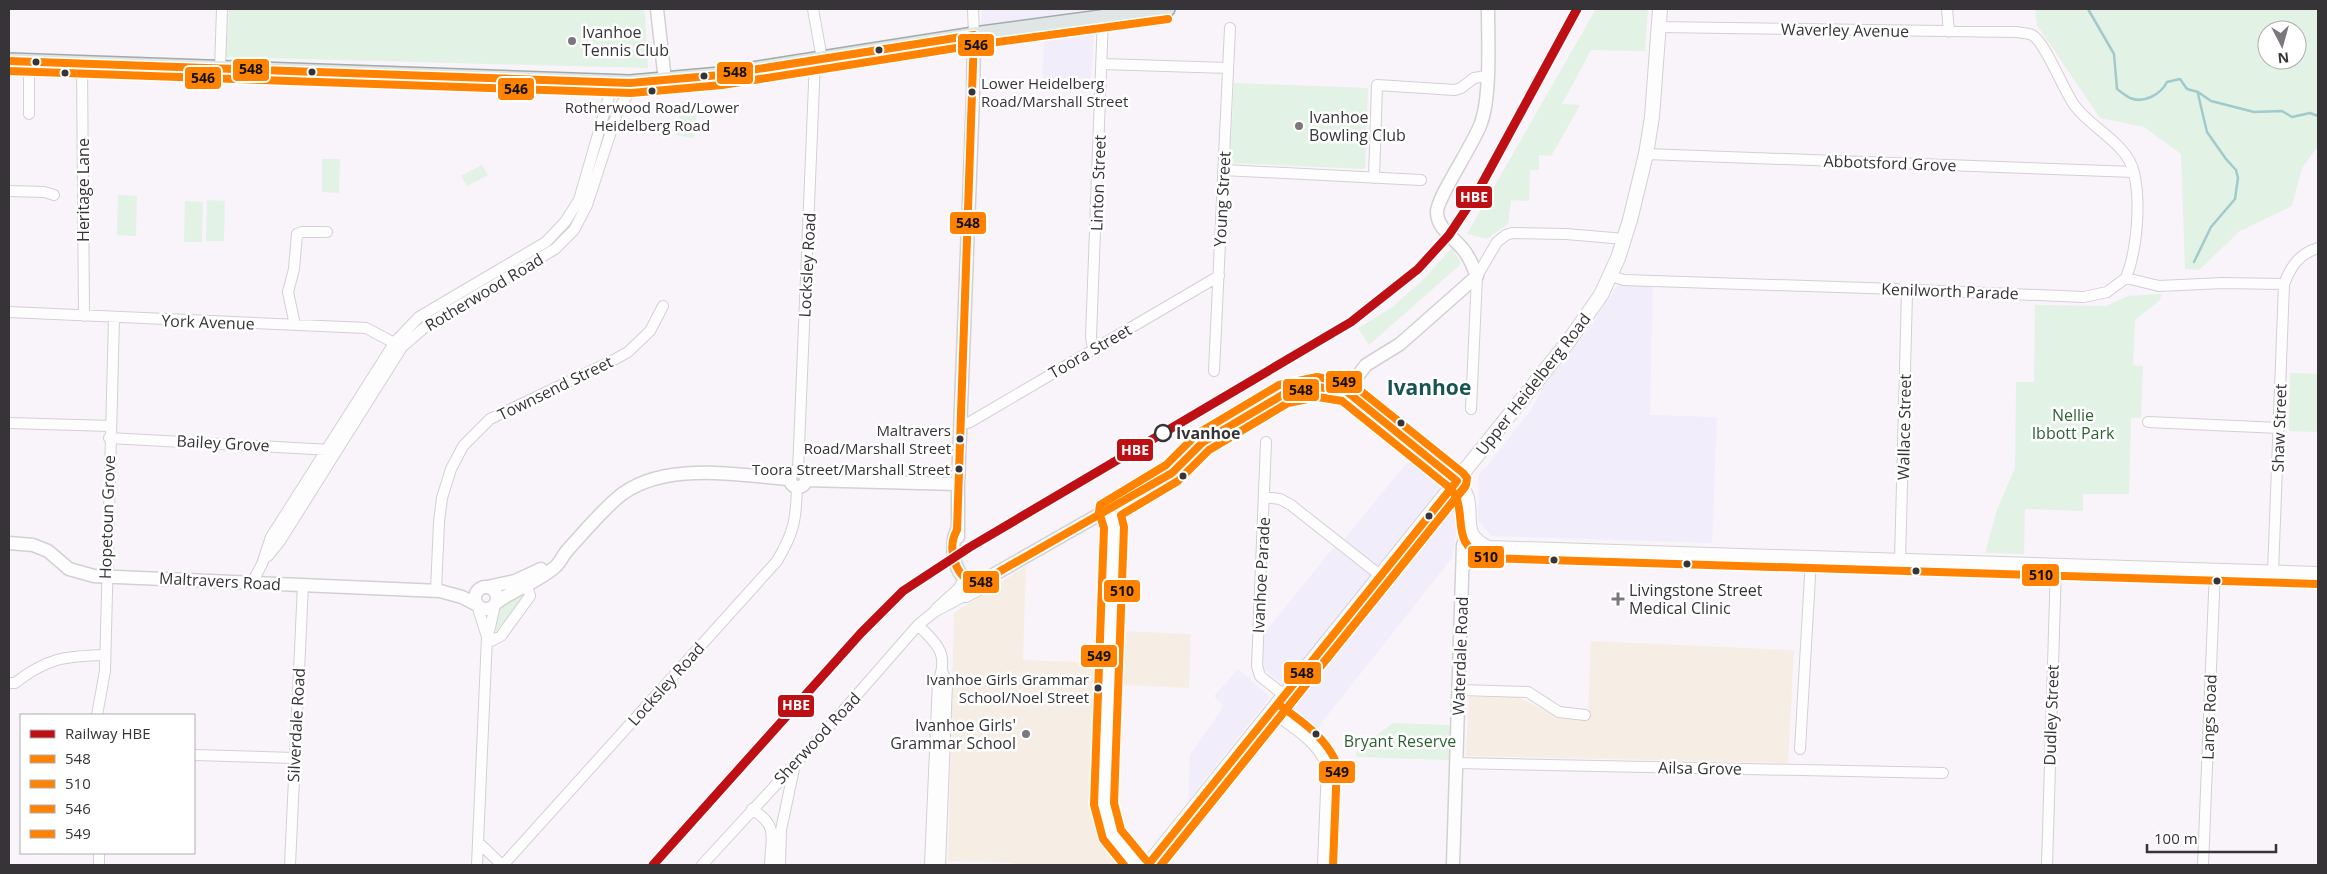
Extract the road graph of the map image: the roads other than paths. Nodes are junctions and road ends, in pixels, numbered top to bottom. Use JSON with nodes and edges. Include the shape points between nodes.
{"nodes":[{"id":1,"x":222,"y":9,"type":"edge"},
{"id":2,"x":657,"y":9,"type":"edge"},
{"id":3,"x":813,"y":9,"type":"edge"},
{"id":4,"x":973,"y":9,"type":"edge"},
{"id":5,"x":1167,"y":9,"type":"edge"},
{"id":6,"x":1488,"y":9,"type":"edge"},
{"id":7,"x":1660,"y":9,"type":"edge"},
{"id":8,"x":1947,"y":9,"type":"edge"},
{"id":9,"x":1111,"y":14,"type":"edge"},
{"id":10,"x":1658,"y":27,"type":"junction"},
{"id":11,"x":1230,"y":28,"type":"dead end"},
{"id":12,"x":1949,"y":32,"type":"junction"},
{"id":13,"x":974,"y":35,"type":"junction"},
{"id":14,"x":818,"y":59,"type":"junction"},
{"id":15,"x":9,"y":61,"type":"edge"},
{"id":16,"x":29,"y":62,"type":"junction"},
{"id":17,"x":1102,"y":64,"type":"junction"},
{"id":18,"x":82,"y":65,"type":"junction"},
{"id":19,"x":1228,"y":68,"type":"junction"},
{"id":20,"x":220,"y":70,"type":"junction"},
{"id":21,"x":1487,"y":76,"type":"junction"},
{"id":22,"x":665,"y":81,"type":"junction"},
{"id":23,"x":630,"y":82,"type":"junction"},
{"id":24,"x":611,"y":83,"type":"junction"},
{"id":25,"x":29,"y":114,"type":"dead end"},
{"id":26,"x":1646,"y":154,"type":"junction"},
{"id":27,"x":1224,"y":170,"type":"junction"},
{"id":28,"x":2134,"y":172,"type":"junction"},
{"id":29,"x":1374,"y":178,"type":"junction"},
{"id":30,"x":1421,"y":180,"type":"dead end"},
{"id":31,"x":9,"y":191,"type":"edge"},
{"id":32,"x":54,"y":195,"type":"dead end"},
{"id":33,"x":327,"y":232,"type":"dead end"},
{"id":34,"x":1625,"y":239,"type":"junction"},
{"id":35,"x":2318,"y":248,"type":"edge"},
{"id":36,"x":1218,"y":276,"type":"junction"},
{"id":37,"x":1477,"y":276,"type":"junction"},
{"id":38,"x":1611,"y":276,"type":"junction"},
{"id":39,"x":2126,"y":278,"type":"junction"},
{"id":40,"x":2284,"y":284,"type":"junction"},
{"id":41,"x":1907,"y":293,"type":"junction"},
{"id":42,"x":663,"y":306,"type":"dead end"},
{"id":43,"x":9,"y":312,"type":"edge"},
{"id":44,"x":84,"y":316,"type":"junction"},
{"id":45,"x":114,"y":318,"type":"junction"},
{"id":46,"x":295,"y":326,"type":"junction"},
{"id":47,"x":399,"y":344,"type":"junction"},
{"id":48,"x":1093,"y":349,"type":"junction"},
{"id":49,"x":1214,"y":371,"type":"dead end"},
{"id":50,"x":1346,"y":391,"type":"junction"},
{"id":51,"x":1471,"y":409,"type":"dead end"},
{"id":52,"x":2148,"y":422,"type":"dead end"},
{"id":53,"x":9,"y":423,"type":"edge"},
{"id":54,"x":961,"y":425,"type":"junction"},
{"id":55,"x":110,"y":426,"type":"junction"},
{"id":56,"x":2279,"y":428,"type":"junction"},
{"id":57,"x":110,"y":438,"type":"junction"},
{"id":58,"x":1266,"y":442,"type":"dead end"},
{"id":59,"x":332,"y":450,"type":"junction"},
{"id":60,"x":798,"y":479,"type":"junction"},
{"id":61,"x":1457,"y":481,"type":"junction"},
{"id":62,"x":958,"y":484,"type":"junction"},
{"id":63,"x":1264,"y":497,"type":"junction"},
{"id":64,"x":1109,"y":510,"type":"junction"},
{"id":65,"x":1470,"y":530,"type":"junction"},
{"id":66,"x":9,"y":543,"type":"edge"},
{"id":67,"x":1488,"y":548,"type":"junction"},
{"id":68,"x":564,"y":554,"type":"junction"},
{"id":69,"x":1812,"y":559,"type":"junction"},
{"id":70,"x":1900,"y":561,"type":"junction"},
{"id":71,"x":2056,"y":565,"type":"junction"},
{"id":72,"x":1463,"y":567,"type":"junction"},
{"id":73,"x":1001,"y":570,"type":"junction"},
{"id":74,"x":2215,"y":570,"type":"junction"},
{"id":75,"x":2273,"y":572,"type":"junction"},
{"id":76,"x":2318,"y":574,"type":"edge"},
{"id":77,"x":1381,"y":576,"type":"junction"},
{"id":78,"x":106,"y":577,"type":"junction"},
{"id":79,"x":969,"y":579,"type":"junction"},
{"id":80,"x":252,"y":583,"type":"junction"},
{"id":81,"x":303,"y":585,"type":"junction"},
{"id":82,"x":527,"y":586,"type":"junction"},
{"id":83,"x":484,"y":588,"type":"junction"},
{"id":84,"x":438,"y":591,"type":"junction"},
{"id":85,"x":956,"y":601,"type":"junction"},
{"id":86,"x":496,"y":604,"type":"junction"},
{"id":87,"x":477,"y":605,"type":"junction"},
{"id":88,"x":934,"y":612,"type":"junction"},
{"id":89,"x":918,"y":625,"type":"junction"},
{"id":90,"x":487,"y":640,"type":"junction"},
{"id":91,"x":105,"y":655,"type":"junction"},
{"id":92,"x":942,"y":671,"type":"junction"},
{"id":93,"x":9,"y":683,"type":"edge"},
{"id":94,"x":1460,"y":690,"type":"junction"},
{"id":95,"x":1285,"y":696,"type":"junction"},
{"id":96,"x":1272,"y":712,"type":"junction"},
{"id":97,"x":98,"y":714,"type":"edge"},
{"id":98,"x":1585,"y":715,"type":"dead end"},
{"id":99,"x":1800,"y":749,"type":"dead end"},
{"id":100,"x":195,"y":755,"type":"edge"},
{"id":101,"x":294,"y":758,"type":"junction"},
{"id":102,"x":795,"y":763,"type":"junction"},
{"id":103,"x":1457,"y":763,"type":"junction"},
{"id":104,"x":1943,"y":773,"type":"dead end"},
{"id":105,"x":752,"y":809,"type":"junction"},
{"id":106,"x":478,"y":842,"type":"junction"},
{"id":107,"x":290,"y":865,"type":"edge"},
{"id":108,"x":477,"y":865,"type":"edge"},
{"id":109,"x":502,"y":865,"type":"edge"},
{"id":110,"x":702,"y":865,"type":"edge"},
{"id":111,"x":770,"y":865,"type":"edge"},
{"id":112,"x":780,"y":865,"type":"edge"},
{"id":113,"x":930,"y":865,"type":"edge"},
{"id":114,"x":940,"y":865,"type":"edge"},
{"id":115,"x":1137,"y":865,"type":"edge"},
{"id":116,"x":1148,"y":865,"type":"edge"},
{"id":117,"x":1323,"y":865,"type":"edge"},
{"id":118,"x":1453,"y":865,"type":"edge"},
{"id":119,"x":2047,"y":865,"type":"edge"},
{"id":120,"x":2203,"y":865,"type":"edge"}],
"edges":[{"from":1,"to":20,"type":"street"},
{"from":2,"to":22,"type":"street"},
{"from":3,"to":14,"type":"street","name":"Locksley Road"},
{"from":4,"to":13,"type":"street"},
{"from":5,"to":9,"type":"main road"},
{"from":6,"to":21,"type":"street"},
{"from":7,"to":10,"type":"main road","name":"Upper Heidelberg Road"},
{"from":8,"to":12,"type":"street"},
{"from":9,"to":13,"type":"main road"},
{"from":9,"to":17,"type":"street","name":"Linton Street"},
{"from":10,"to":12,"type":"street","name":"Waverley Avenue"},
{"from":10,"to":26,"type":"main road","name":"Upper Heidelberg Road"},
{"from":11,"to":19,"type":"street","name":"Young Street"},
{"from":12,"to":28,"type":"street","name":"Waverley Avenue","via":[[2033,35],[2073,103],[2096,129],[2127,155]]},
{"from":13,"to":14,"type":"main road"},
{"from":13,"to":54,"type":"street"},
{"from":14,"to":22,"type":"main road"},
{"from":14,"to":60,"type":"street","name":"Locksley Road"},
{"from":15,"to":16,"type":"main road"},
{"from":16,"to":18,"type":"main road"},
{"from":16,"to":25,"type":"street"},
{"from":17,"to":19,"type":"street"},
{"from":17,"to":48,"type":"street","name":"Linton Street"},
{"from":18,"to":20,"type":"main road"},
{"from":18,"to":44,"type":"street","name":"Heritage Lane"},
{"from":19,"to":27,"type":"street","name":"Young Street"},
{"from":20,"to":24,"type":"main road"},
{"from":21,"to":29,"type":"street","via":[[1474,78],[1455,90],[1377,85]]},
{"from":21,"to":37,"type":"street","via":[[1482,122],[1437,212],[1443,229],[1467,255]]},
{"from":22,"to":23,"type":"main road"},
{"from":23,"to":24,"type":"main road"},
{"from":23,"to":47,"type":"street","name":"Rotherwood Road","via":[[587,205],[574,230],[555,249]]},
{"from":24,"to":47,"type":"street","name":"Rotherwood Road","via":[[579,200],[565,222],[546,242],[419,317]]},
{"from":26,"to":28,"type":"street","name":"Abbotsford Grove"},
{"from":26,"to":34,"type":"main road","name":"Upper Heidelberg Road"},
{"from":27,"to":29,"type":"street"},
{"from":27,"to":36,"type":"street","name":"Young Street"},
{"from":28,"to":39,"type":"street","via":[[2135,242]]},
{"from":29,"to":30,"type":"street"},
{"from":31,"to":32,"type":"street"},
{"from":33,"to":46,"type":"street","via":[[297,234],[288,292]]},
{"from":34,"to":37,"type":"street","via":[[1512,233],[1497,242]]},
{"from":34,"to":38,"type":"main road","name":"Upper Heidelberg Road"},
{"from":35,"to":40,"type":"street","via":[[2295,261]]},
{"from":36,"to":48,"type":"street","name":"Toora Street"},
{"from":36,"to":49,"type":"street","name":"Young Street"},
{"from":37,"to":50,"type":"street","via":[[1400,344],[1366,365]]},
{"from":37,"to":51,"type":"street"},
{"from":38,"to":41,"type":"street","name":"Kenilworth Parade","via":[[1624,280],[1896,289]]},
{"from":38,"to":61,"type":"main road","name":"Upper Heidelberg Road","via":[[1584,322]]},
{"from":39,"to":40,"type":"street","via":[[2158,286]]},
{"from":39,"to":41,"type":"street","name":"Kenilworth Parade","via":[[2107,292],[2084,297],[1918,290]]},
{"from":40,"to":56,"type":"street","name":"Shaw Street"},
{"from":41,"to":70,"type":"street","name":"Wallace Street"},
{"from":42,"to":84,"type":"street","name":"Townsend Street","via":[[650,331],[628,352],[490,419],[463,446],[451,469],[442,498]]},
{"from":43,"to":44,"type":"street","name":"York Avenue"},
{"from":44,"to":45,"type":"street","name":"York Avenue"},
{"from":45,"to":46,"type":"street","name":"York Avenue"},
{"from":45,"to":55,"type":"street","name":"Hopetoun Grove"},
{"from":46,"to":47,"type":"street","name":"York Avenue","via":[[366,328]]},
{"from":47,"to":59,"type":"street","name":"Rotherwood Road"},
{"from":48,"to":54,"type":"street","name":"Toora Street"},
{"from":50,"to":61,"type":"street"},
{"from":50,"to":64,"type":"street","via":[[1318,387],[1284,394],[1203,442],[1172,473]]},
{"from":52,"to":56,"type":"street"},
{"from":53,"to":55,"type":"street"},
{"from":54,"to":62,"type":"street"},
{"from":55,"to":57,"type":"street","name":"Hopetoun Grove"},
{"from":56,"to":75,"type":"street","name":"Shaw Street"},
{"from":57,"to":59,"type":"street","name":"Bailey Grove"},
{"from":57,"to":78,"type":"street","name":"Hopetoun Grove"},
{"from":58,"to":63,"type":"street","name":"Ivanhoe Parade"},
{"from":59,"to":80,"type":"street","name":"Rotherwood Road"},
{"from":60,"to":62,"type":"street","name":"Maltravers Road"},
{"from":60,"to":68,"type":"street","name":"Maltravers Road","via":[[674,474],[648,480],[615,500]]},
{"from":60,"to":109,"type":"street","name":"Locksley Road","via":[[792,536],[776,562]]},
{"from":61,"to":65,"type":"main road","name":"Waterdale Road","via":[[1467,498]]},
{"from":61,"to":77,"type":"main road","name":"Upper Heidelberg Road"},
{"from":62,"to":79,"type":"street","via":[[957,530]]},
{"from":63,"to":77,"type":"street","via":[[1280,499],[1291,505]]},
{"from":63,"to":95,"type":"street","name":"Ivanhoe Parade","via":[[1258,672]]},
{"from":64,"to":73,"type":"street"},
{"from":64,"to":115,"type":"street","via":[[1114,527],[1105,814],[1112,836]]},
{"from":65,"to":67,"type":"main road","via":[[1476,542]]},
{"from":65,"to":72,"type":"street","name":"Waterdale Road","via":[[1464,545]]},
{"from":66,"to":78,"type":"street","name":"Maltravers Road","via":[[33,544],[48,551],[69,569]]},
{"from":67,"to":69,"type":"main road"},
{"from":67,"to":72,"type":"street","via":[[1477,552]]},
{"from":68,"to":82,"type":"street","name":"Maltravers Road","via":[[554,568]]},
{"from":68,"to":83,"type":"street","name":"Maltravers Road","via":[[516,581]]},
{"from":69,"to":70,"type":"main road"},
{"from":69,"to":99,"type":"street"},
{"from":70,"to":71,"type":"main road"},
{"from":71,"to":74,"type":"main road"},
{"from":71,"to":119,"type":"street","name":"Dudley Street"},
{"from":72,"to":94,"type":"street","name":"Waterdale Road"},
{"from":73,"to":79,"type":"street","via":[[979,583]]},
{"from":73,"to":85,"type":"street","via":[[988,585]]},
{"from":74,"to":75,"type":"main road"},
{"from":74,"to":120,"type":"street","name":"Langs Road"},
{"from":75,"to":76,"type":"main road"},
{"from":77,"to":95,"type":"main road","name":"Upper Heidelberg Road"},
{"from":78,"to":80,"type":"street","name":"Maltravers Road"},
{"from":78,"to":91,"type":"street","name":"Hopetoun Grove"},
{"from":79,"to":85,"type":"street","name":"Sherwood Road","via":[[966,595]]},
{"from":79,"to":88,"type":"street","name":"Sherwood Road"},
{"from":80,"to":81,"type":"street","name":"Maltravers Road"},
{"from":81,"to":84,"type":"street","name":"Maltravers Road"},
{"from":81,"to":101,"type":"street","name":"Silverdale Road"},
{"from":82,"to":86,"type":"street","name":"Maltravers Road"},
{"from":82,"to":90,"type":"street","via":[[530,596],[501,636]]},
{"from":83,"to":84,"type":"street","name":"Maltravers Road","via":[[468,592]]},
{"from":83,"to":86,"type":"street","via":[[495,592]]},
{"from":83,"to":87,"type":"street","via":[[475,596]]},
{"from":84,"to":87,"type":"street","name":"Maltravers Road"},
{"from":85,"to":88,"type":"street","name":"Sherwood Road"},
{"from":86,"to":87,"type":"street","via":[[487,610]]},
{"from":86,"to":90,"type":"street"},
{"from":87,"to":90,"type":"street"},
{"from":88,"to":89,"type":"street","name":"Sherwood Road"},
{"from":89,"to":92,"type":"street","via":[[940,650]]},
{"from":89,"to":102,"type":"street","name":"Sherwood Road"},
{"from":90,"to":106,"type":"street"},
{"from":91,"to":93,"type":"street","via":[[54,659],[15,683]]},
{"from":91,"to":97,"type":"street","name":"Hopetoun Grove"},
{"from":92,"to":113,"type":"street","via":[[938,682]]},
{"from":92,"to":114,"type":"street","via":[[947,683]]},
{"from":94,"to":98,"type":"street","via":[[1528,692],[1559,712]]},
{"from":94,"to":103,"type":"street","name":"Waterdale Road"},
{"from":95,"to":96,"type":"main road","name":"Upper Heidelberg Road"},
{"from":96,"to":116,"type":"main road","name":"Upper Heidelberg Road"},
{"from":96,"to":117,"type":"street","via":[[1314,745],[1327,767]]},
{"from":100,"to":101,"type":"street"},
{"from":101,"to":107,"type":"street","name":"Silverdale Road"},
{"from":102,"to":105,"type":"street","name":"Sherwood Road"},
{"from":102,"to":112,"type":"street","via":[[781,830]]},
{"from":103,"to":104,"type":"street","name":"Ailsa Grove"},
{"from":103,"to":118,"type":"street","name":"Waterdale Road"},
{"from":105,"to":110,"type":"street","name":"Sherwood Road"},
{"from":105,"to":111,"type":"street","via":[[767,818],[772,828]]},
{"from":106,"to":108,"type":"street"},
{"from":106,"to":109,"type":"street"}]}
